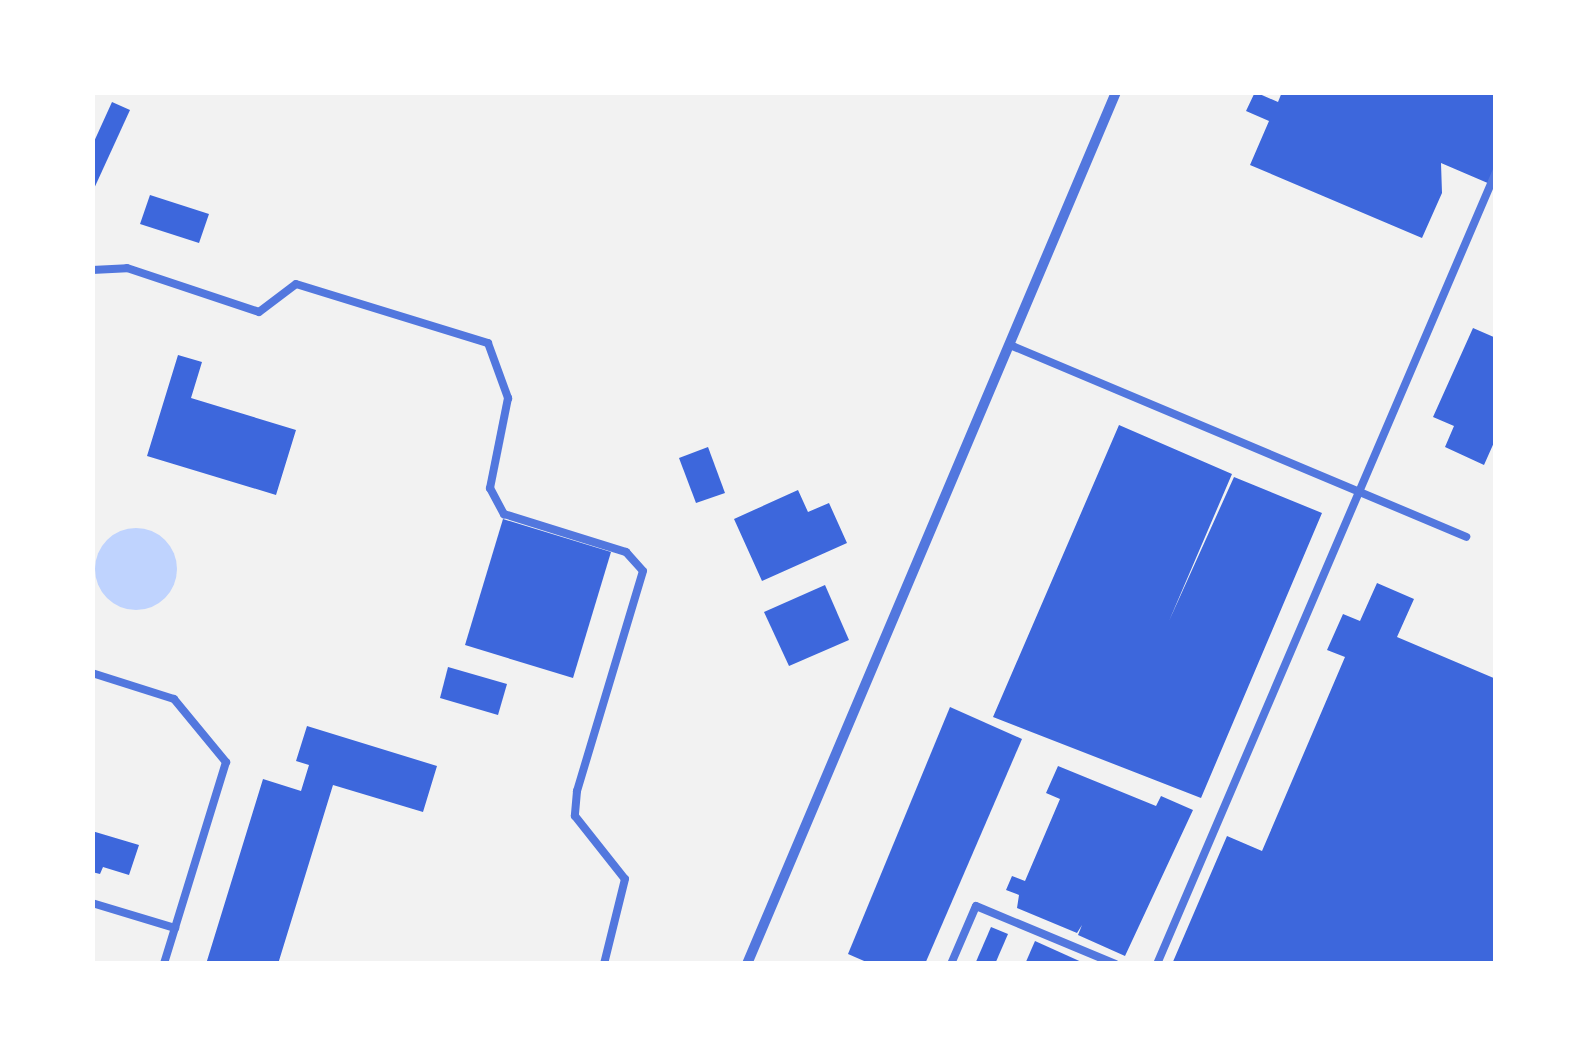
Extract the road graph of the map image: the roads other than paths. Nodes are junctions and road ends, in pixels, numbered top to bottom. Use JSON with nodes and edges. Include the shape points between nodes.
{"nodes":[{"id":1,"x":1116,"y":92,"type":"edge"},
{"id":2,"x":1496,"y":172,"type":"edge"},
{"id":3,"x":92,"y":270,"type":"edge"},
{"id":4,"x":1010,"y":346,"type":"junction"},
{"id":5,"x":1361,"y":492,"type":"junction"},
{"id":6,"x":1466,"y":537,"type":"dead end"},
{"id":7,"x":92,"y":673,"type":"edge"},
{"id":8,"x":92,"y":903,"type":"edge"},
{"id":9,"x":175,"y":928,"type":"junction"},
{"id":10,"x":164,"y":964,"type":"edge"},
{"id":11,"x":604,"y":964,"type":"edge"},
{"id":12,"x":747,"y":964,"type":"edge"},
{"id":13,"x":951,"y":964,"type":"edge"},
{"id":14,"x":1115,"y":964,"type":"edge"},
{"id":15,"x":1156,"y":964,"type":"edge"}],
"edges":[{"from":1,"to":4,"type":"street"},
{"from":2,"to":5,"type":"lane"},
{"from":3,"to":11,"type":"lane","via":[[128,268],[259,312],[296,284],[488,343],[508,398],[490,488],[504,514],[626,552],[644,571],[576,791],[580,826],[626,880]]},
{"from":4,"to":5,"type":"lane"},
{"from":4,"to":12,"type":"street"},
{"from":5,"to":6,"type":"lane"},
{"from":5,"to":15,"type":"lane"},
{"from":7,"to":9,"type":"lane","via":[[174,699],[226,762]]},
{"from":8,"to":9,"type":"lane"},
{"from":9,"to":10,"type":"lane"},
{"from":13,"to":14,"type":"lane","via":[[976,906]]}]}
